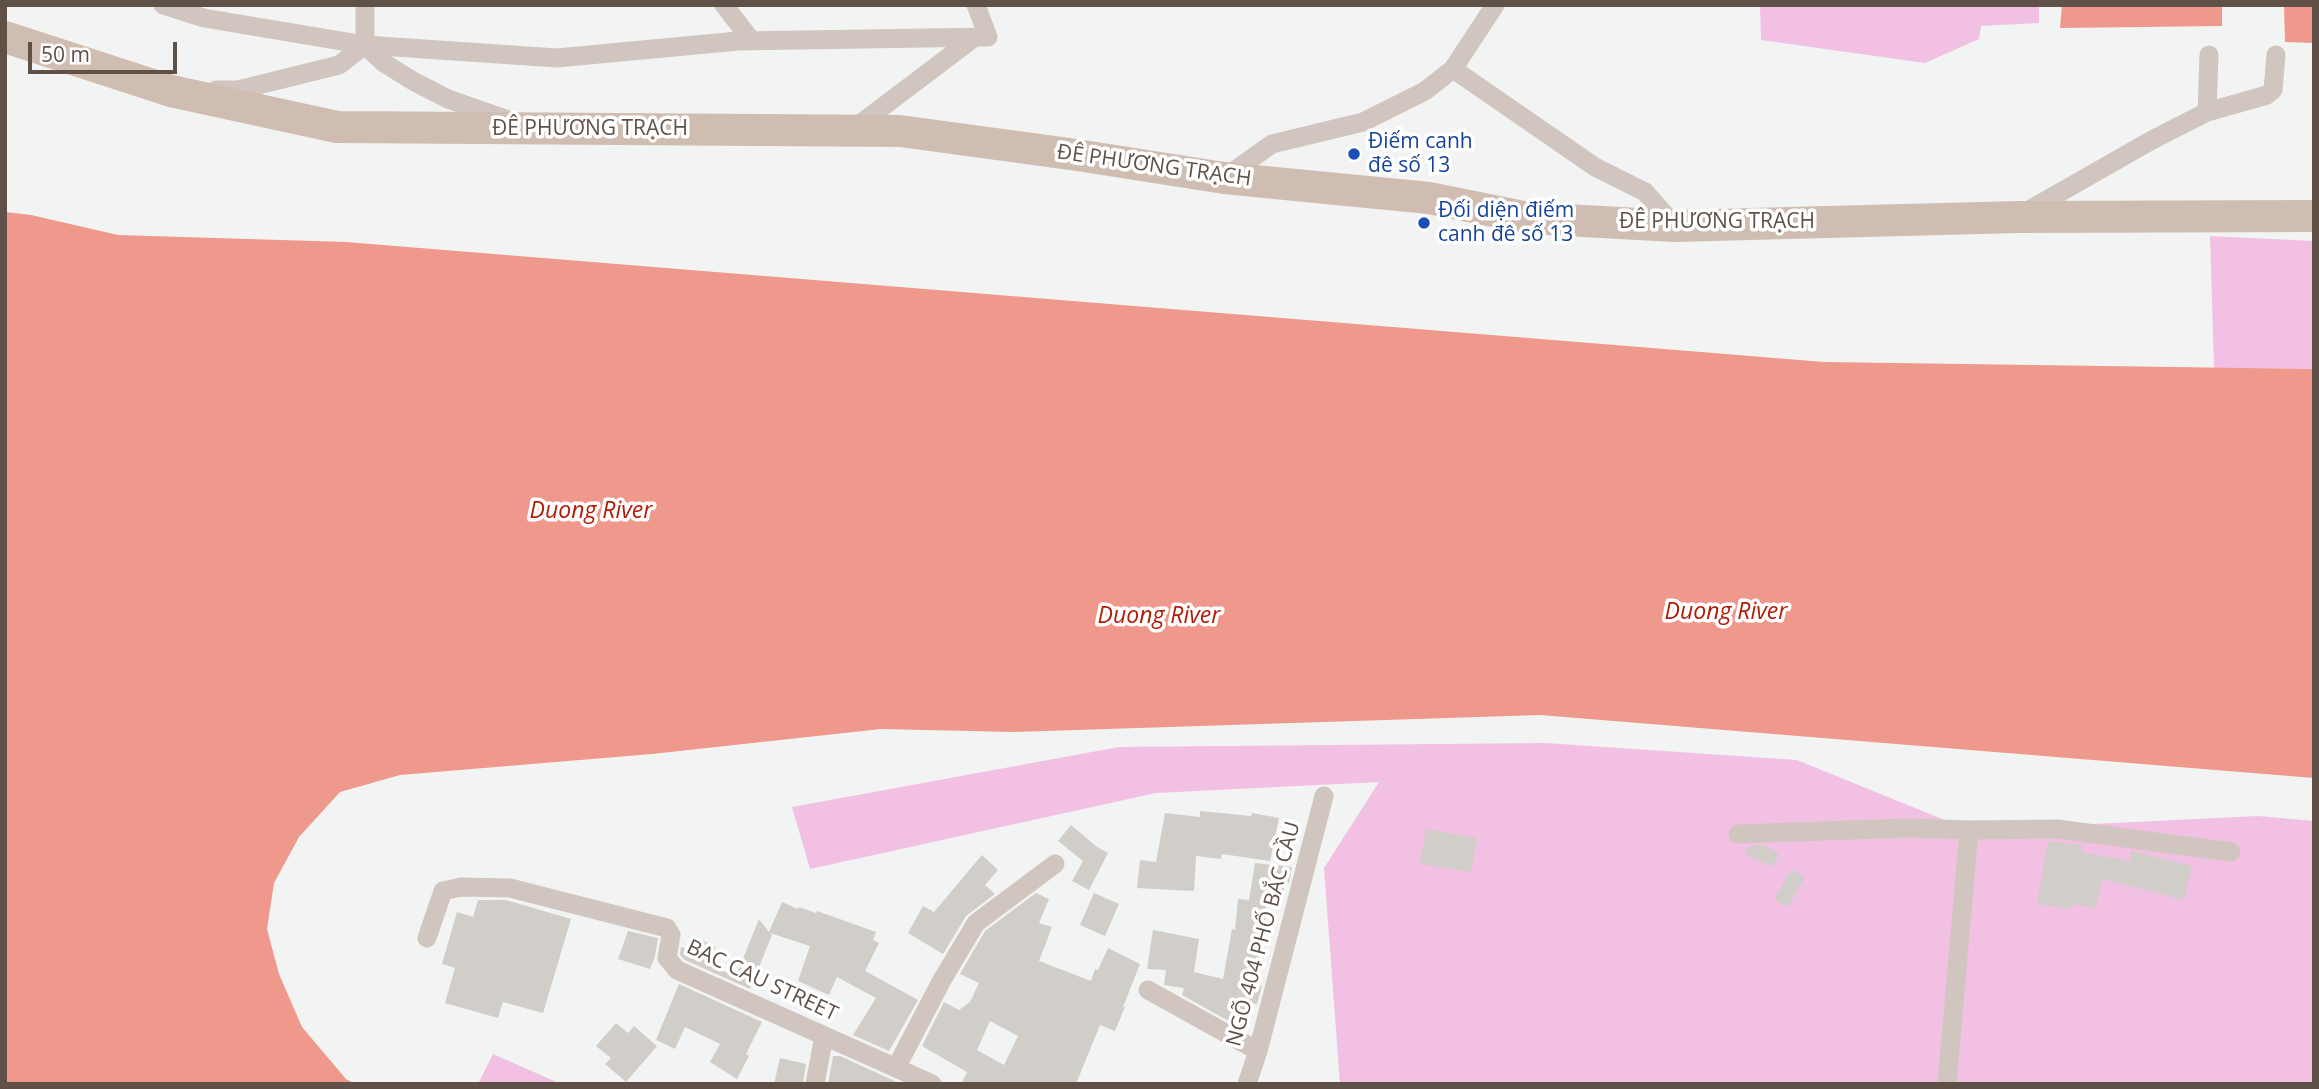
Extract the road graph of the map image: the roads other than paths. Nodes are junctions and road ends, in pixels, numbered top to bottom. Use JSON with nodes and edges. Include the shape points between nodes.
{"nodes":[{"id":1,"x":163,"y":5,"type":"edge"},
{"id":2,"x":365,"y":5,"type":"edge"},
{"id":3,"x":723,"y":5,"type":"edge"},
{"id":4,"x":976,"y":5,"type":"edge"},
{"id":5,"x":1495,"y":5,"type":"edge"},
{"id":6,"x":5,"y":37,"type":"edge"},
{"id":7,"x":975,"y":37,"type":"junction"},
{"id":8,"x":751,"y":40,"type":"junction"},
{"id":9,"x":365,"y":45,"type":"junction"},
{"id":10,"x":2209,"y":55,"type":"dead end"},
{"id":11,"x":2276,"y":55,"type":"dead end"},
{"id":12,"x":1453,"y":69,"type":"junction"},
{"id":13,"x":171,"y":90,"type":"junction"},
{"id":14,"x":2207,"y":112,"type":"junction"},
{"id":15,"x":535,"y":129,"type":"junction"},
{"id":16,"x":851,"y":131,"type":"junction"},
{"id":17,"x":1224,"y":178,"type":"junction"},
{"id":18,"x":2314,"y":216,"type":"edge"},
{"id":19,"x":2018,"y":217,"type":"junction"},
{"id":20,"x":1675,"y":226,"type":"junction"},
{"id":21,"x":1324,"y":796,"type":"dead end"},
{"id":22,"x":1969,"y":830,"type":"junction"},
{"id":23,"x":1738,"y":834,"type":"dead end"},
{"id":24,"x":2231,"y":852,"type":"dead end"},
{"id":25,"x":1055,"y":864,"type":"dead end"},
{"id":26,"x":427,"y":938,"type":"dead end"},
{"id":27,"x":1148,"y":990,"type":"dead end"},
{"id":28,"x":824,"y":1036,"type":"junction"},
{"id":29,"x":1258,"y":1051,"type":"junction"},
{"id":30,"x":896,"y":1068,"type":"junction"},
{"id":31,"x":815,"y":1084,"type":"edge"},
{"id":32,"x":932,"y":1084,"type":"edge"},
{"id":33,"x":1247,"y":1084,"type":"edge"},
{"id":34,"x":1947,"y":1084,"type":"edge"}],
"edges":[{"from":1,"to":9,"type":"street","via":[[204,18]]},
{"from":2,"to":9,"type":"street"},
{"from":3,"to":8,"type":"street"},
{"from":4,"to":7,"type":"street","via":[[988,37]]},
{"from":5,"to":12,"type":"street"},
{"from":6,"to":13,"type":"main road","name":"ĐÊ PHƯƠNG TRẠCH"},
{"from":7,"to":8,"type":"street"},
{"from":7,"to":16,"type":"street"},
{"from":8,"to":9,"type":"street","via":[[557,58]]},
{"from":9,"to":13,"type":"street","via":[[340,65],[282,80],[238,90]]},
{"from":9,"to":15,"type":"street","via":[[384,63],[448,99]]},
{"from":10,"to":14,"type":"street"},
{"from":11,"to":14,"type":"street","via":[[2273,90],[2267,95]]},
{"from":12,"to":17,"type":"street","via":[[1425,90],[1363,122],[1272,144]]},
{"from":12,"to":20,"type":"street","via":[[1595,167],[1645,192]]},
{"from":13,"to":15,"type":"main road","name":"ĐÊ PHƯƠNG TRẠCH","via":[[337,127]]},
{"from":14,"to":19,"type":"street"},
{"from":15,"to":16,"type":"main road","name":"ĐÊ PHƯƠNG TRẠCH"},
{"from":16,"to":17,"type":"main road","name":"ĐÊ PHƯƠNG TRẠCH","via":[[900,131]]},
{"from":17,"to":20,"type":"main road","name":"ĐÊ PHƯƠNG TRẠCH","via":[[1429,198],[1528,218]]},
{"from":18,"to":19,"type":"main road","name":"ĐÊ PHƯƠNG TRẠCH"},
{"from":19,"to":20,"type":"main road","name":"ĐÊ PHƯƠNG TRẠCH"},
{"from":21,"to":29,"type":"street","name":"NGÕ 404 PHỐ BẮC CẦU"},
{"from":22,"to":23,"type":"street"},
{"from":22,"to":24,"type":"street","via":[[2057,829]]},
{"from":22,"to":34,"type":"street"},
{"from":25,"to":30,"type":"street","via":[[976,923]]},
{"from":26,"to":28,"type":"street","name":"BAC CAU STREET","via":[[443,891],[510,888],[667,928],[671,935],[667,958],[673,967]]},
{"from":27,"to":29,"type":"street"},
{"from":28,"to":30,"type":"street","name":"BAC CAU STREET"},
{"from":28,"to":31,"type":"street"},
{"from":29,"to":33,"type":"street","name":"NGÕ 404 PHỐ BẮC CẦU"},
{"from":30,"to":32,"type":"street","name":"BAC CAU STREET"}]}
